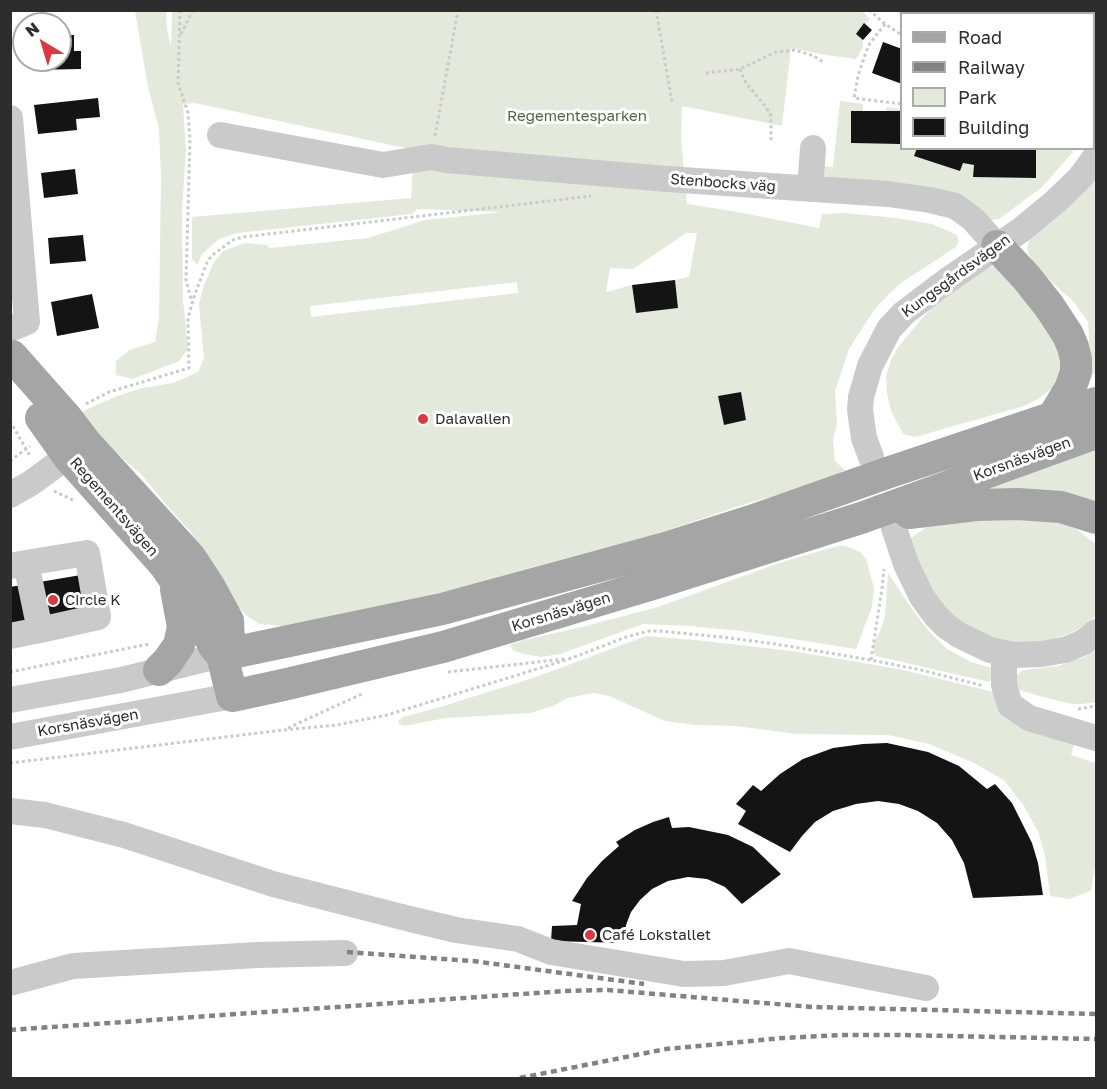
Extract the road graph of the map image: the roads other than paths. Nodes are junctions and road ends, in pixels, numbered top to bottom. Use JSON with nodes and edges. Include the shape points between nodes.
{"nodes":[{"id":1,"x":10,"y":118,"type":"edge"},
{"id":2,"x":220,"y":135,"type":"dead end"},
{"id":3,"x":813,"y":148,"type":"dead end"},
{"id":4,"x":1096,"y":156,"type":"edge"},
{"id":5,"x":810,"y":189,"type":"junction"},
{"id":6,"x":997,"y":246,"type":"junction"},
{"id":7,"x":11,"y":346,"type":"edge"},
{"id":8,"x":1096,"y":403,"type":"edge"},
{"id":9,"x":1053,"y":417,"type":"junction"},
{"id":10,"x":1096,"y":433,"type":"edge"},
{"id":11,"x":77,"y":449,"type":"junction"},
{"id":12,"x":871,"y":457,"type":"dead end"},
{"id":13,"x":10,"y":495,"type":"edge"},
{"id":14,"x":861,"y":518,"type":"junction"},
{"id":15,"x":1096,"y":518,"type":"edge"},
{"id":16,"x":894,"y":528,"type":"dead end"},
{"id":17,"x":18,"y":565,"type":"edge"},
{"id":18,"x":175,"y":580,"type":"junction"},
{"id":19,"x":228,"y":621,"type":"junction"},
{"id":20,"x":40,"y":630,"type":"junction"},
{"id":21,"x":1096,"y":632,"type":"edge"},
{"id":22,"x":10,"y":636,"type":"edge"},
{"id":23,"x":281,"y":643,"type":"junction"},
{"id":24,"x":1004,"y":653,"type":"junction"},
{"id":25,"x":222,"y":655,"type":"junction"},
{"id":26,"x":159,"y":670,"type":"junction"},
{"id":27,"x":232,"y":696,"type":"junction"},
{"id":28,"x":10,"y":700,"type":"edge"},
{"id":29,"x":10,"y":737,"type":"edge"},
{"id":30,"x":1096,"y":738,"type":"edge"},
{"id":31,"x":10,"y":811,"type":"edge"},
{"id":32,"x":345,"y":953,"type":"dead end"},
{"id":33,"x":10,"y":983,"type":"edge"},
{"id":34,"x":926,"y":988,"type":"dead end"}],
"edges":[{"from":1,"to":7,"type":"street","via":[[27,322]]},
{"from":2,"to":5,"type":"street","name":"Stenbocks väg","via":[[383,165],[431,157]]},
{"from":3,"to":5,"type":"street"},
{"from":4,"to":6,"type":"street","name":"Kungsgårdsvägen","via":[[1055,202]]},
{"from":5,"to":6,"type":"street","name":"Stenbocks väg","via":[[888,194],[955,206]]},
{"from":6,"to":9,"type":"main road","via":[[1049,306],[1073,347],[1076,372]]},
{"from":6,"to":12,"type":"street","name":"Kungsgårdsvägen","via":[[904,312],[889,329],[870,366],[861,397],[864,438]]},
{"from":7,"to":11,"type":"main road","name":"Regementsvägen","via":[[27,398]]},
{"from":8,"to":9,"type":"main road","name":"Korsnäsvägen"},
{"from":9,"to":23,"type":"main road","name":"Korsnäsvägen","via":[[663,549],[442,609]]},
{"from":10,"to":14,"type":"main road","name":"Korsnäsvägen"},
{"from":11,"to":13,"type":"street"},
{"from":11,"to":18,"type":"main road","name":"Regementsvägen"},
{"from":11,"to":19,"type":"main road","name":"Regementsvägen","via":[[190,557]]},
{"from":14,"to":15,"type":"main road","via":[[1018,504],[1061,507]]},
{"from":14,"to":27,"type":"main road","name":"Korsnäsvägen","via":[[444,647]]},
{"from":16,"to":24,"type":"street","via":[[906,564],[936,616],[959,635]]},
{"from":17,"to":20,"type":"street"},
{"from":17,"to":20,"type":"street","via":[[87,553],[98,617]]},
{"from":18,"to":25,"type":"main road","name":"Regementsvägen","via":[[186,590]]},
{"from":18,"to":26,"type":"main road","via":[[183,627],[179,645]]},
{"from":19,"to":23,"type":"main road","via":[[252,637]]},
{"from":19,"to":25,"type":"main road","via":[[229,642]]},
{"from":20,"to":22,"type":"street"},
{"from":21,"to":24,"type":"street","via":[[1065,650]]},
{"from":23,"to":25,"type":"main road","name":"Korsnäsvägen"},
{"from":24,"to":30,"type":"street","via":[[1004,685],[1010,705],[1029,718]]},
{"from":25,"to":26,"type":"street","name":"Korsnäsvägen"},
{"from":25,"to":27,"type":"main road"},
{"from":26,"to":28,"type":"street","name":"Korsnäsvägen"},
{"from":27,"to":29,"type":"street","name":"Korsnäsvägen"},
{"from":31,"to":34,"type":"street","via":[[45,815],[124,835],[273,884],[456,930],[518,939],[551,952],[684,974],[724,973],[789,961]]},
{"from":32,"to":33,"type":"street","via":[[73,966]]}]}
